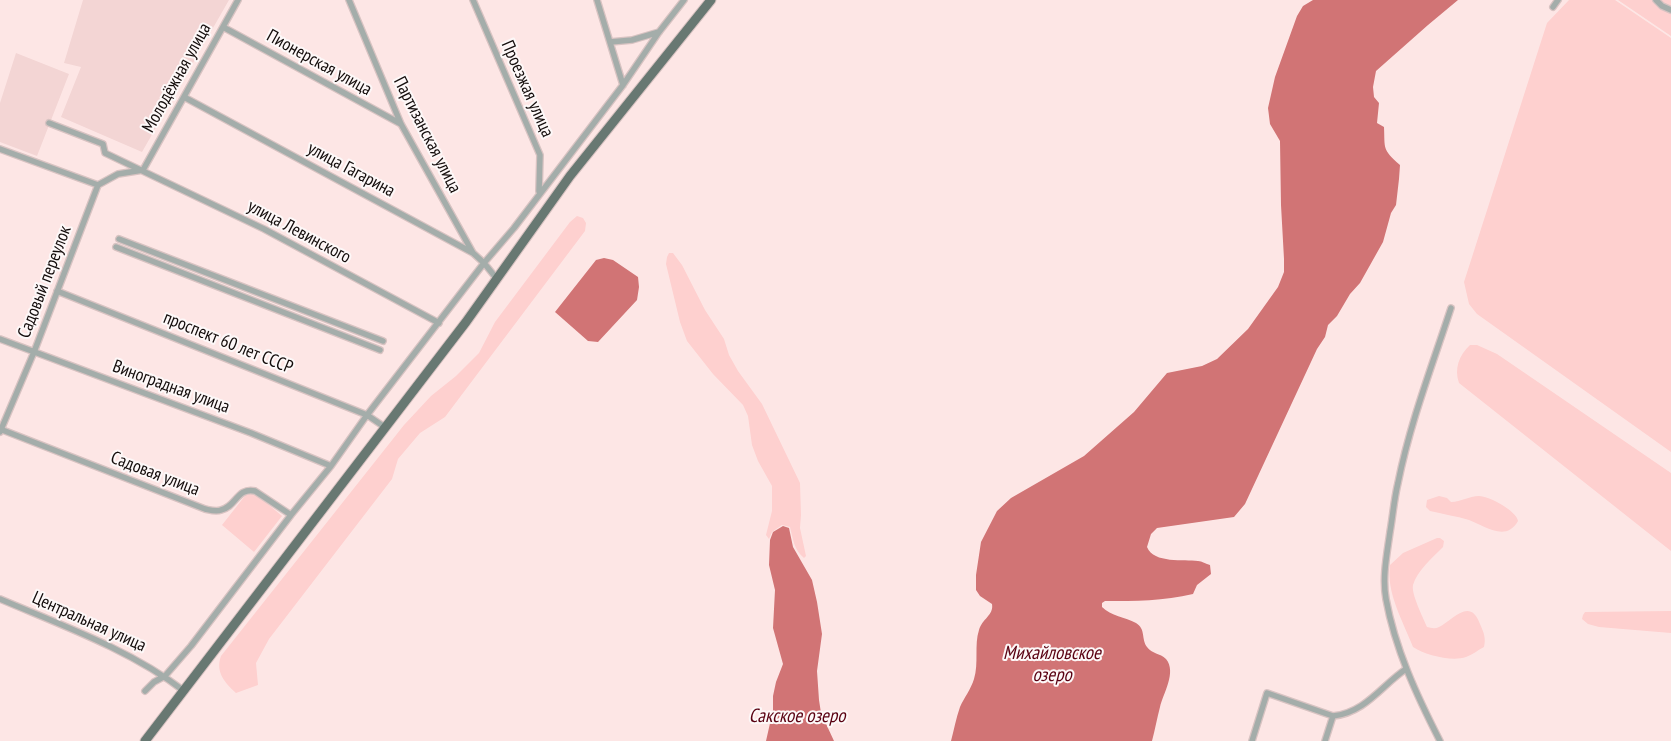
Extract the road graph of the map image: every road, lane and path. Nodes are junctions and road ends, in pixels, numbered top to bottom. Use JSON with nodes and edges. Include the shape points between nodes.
{"nodes":[{"id":1,"x":238,"y":0,"type":"edge"},
{"id":2,"x":349,"y":0,"type":"edge"},
{"id":3,"x":473,"y":0,"type":"edge"},
{"id":4,"x":597,"y":0,"type":"edge"},
{"id":5,"x":684,"y":0,"type":"edge"},
{"id":6,"x":711,"y":0,"type":"edge"},
{"id":7,"x":1558,"y":0,"type":"edge"},
{"id":8,"x":1656,"y":0,"type":"edge"},
{"id":9,"x":1554,"y":7,"type":"dead end"},
{"id":10,"x":1671,"y":10,"type":"edge"},
{"id":11,"x":223,"y":27,"type":"junction"},
{"id":12,"x":658,"y":32,"type":"junction"},
{"id":13,"x":610,"y":42,"type":"junction"},
{"id":14,"x":623,"y":84,"type":"junction"},
{"id":15,"x":184,"y":97,"type":"junction"},
{"id":16,"x":49,"y":123,"type":"dead end"},
{"id":17,"x":401,"y":124,"type":"junction"},
{"id":18,"x":0,"y":149,"type":"edge"},
{"id":19,"x":143,"y":170,"type":"junction"},
{"id":20,"x":98,"y":185,"type":"junction"},
{"id":21,"x":539,"y":193,"type":"junction"},
{"id":22,"x":119,"y":239,"type":"dead end"},
{"id":23,"x":116,"y":247,"type":"dead end"},
{"id":24,"x":473,"y":253,"type":"junction"},
{"id":25,"x":484,"y":263,"type":"junction"},
{"id":26,"x":498,"y":279,"type":"junction"},
{"id":27,"x":58,"y":291,"type":"junction"},
{"id":28,"x":292,"y":306,"type":"junction"},
{"id":29,"x":1452,"y":308,"type":"dead end"},
{"id":30,"x":289,"y":314,"type":"junction"},
{"id":31,"x":439,"y":323,"type":"junction"},
{"id":32,"x":360,"y":332,"type":"junction"},
{"id":33,"x":0,"y":339,"type":"edge"},
{"id":34,"x":357,"y":341,"type":"junction"},
{"id":35,"x":383,"y":341,"type":"dead end"},
{"id":36,"x":380,"y":350,"type":"dead end"},
{"id":37,"x":34,"y":352,"type":"junction"},
{"id":38,"x":367,"y":415,"type":"junction"},
{"id":39,"x":386,"y":428,"type":"junction"},
{"id":40,"x":0,"y":431,"type":"edge"},
{"id":41,"x":332,"y":466,"type":"junction"},
{"id":42,"x":291,"y":516,"type":"junction"},
{"id":43,"x":0,"y":599,"type":"edge"},
{"id":44,"x":1406,"y":669,"type":"junction"},
{"id":45,"x":165,"y":676,"type":"junction"},
{"id":46,"x":145,"y":691,"type":"dead end"},
{"id":47,"x":184,"y":691,"type":"junction"},
{"id":48,"x":1333,"y":716,"type":"junction"},
{"id":49,"x":145,"y":741,"type":"edge"},
{"id":50,"x":1252,"y":741,"type":"edge"},
{"id":51,"x":1325,"y":741,"type":"edge"},
{"id":52,"x":1440,"y":741,"type":"edge"}],
"edges":[{"from":1,"to":11,"type":"street","name":"Молодёжная улица"},
{"from":2,"to":17,"type":"street","name":"Партизанская улица"},
{"from":3,"to":21,"type":"street","name":"Проезжая улица","via":[[540,155]]},
{"from":4,"to":13,"type":"street"},
{"from":5,"to":12,"type":"street"},
{"from":6,"to":26,"type":"main road","via":[[570,176]]},
{"from":7,"to":9,"type":"street"},
{"from":8,"to":10,"type":"street"},
{"from":11,"to":15,"type":"street","name":"Молодёжная улица"},
{"from":11,"to":17,"type":"street","name":"Пионерская улица"},
{"from":12,"to":13,"type":"street","via":[[632,40]]},
{"from":12,"to":14,"type":"street"},
{"from":13,"to":14,"type":"street"},
{"from":14,"to":21,"type":"street"},
{"from":15,"to":19,"type":"street","name":"Молодёжная улица"},
{"from":15,"to":24,"type":"street","name":"улица Гагарина"},
{"from":16,"to":19,"type":"street","name":"улица Левинского","via":[[103,144],[105,153]]},
{"from":17,"to":24,"type":"street","name":"Партизанская улица"},
{"from":18,"to":20,"type":"street"},
{"from":19,"to":20,"type":"street","via":[[118,174]]},
{"from":19,"to":31,"type":"street","name":"улица Левинского","via":[[264,229]]},
{"from":20,"to":27,"type":"street","name":"Садовый переулок"},
{"from":21,"to":25,"type":"street"},
{"from":22,"to":28,"type":"street"},
{"from":23,"to":30,"type":"street"},
{"from":24,"to":25,"type":"street","name":"улица Гагарина"},
{"from":25,"to":26,"type":"street","name":"улица Гагарина"},
{"from":25,"to":31,"type":"street"},
{"from":26,"to":39,"type":"main road"},
{"from":27,"to":37,"type":"street","name":"Садовый переулок"},
{"from":27,"to":38,"type":"street","name":"проспект 60 лет СССР"},
{"from":28,"to":30,"type":"street"},
{"from":28,"to":32,"type":"street"},
{"from":29,"to":44,"type":"street","via":[[1400,474],[1385,565],[1386,598]]},
{"from":30,"to":34,"type":"street"},
{"from":31,"to":38,"type":"street"},
{"from":32,"to":34,"type":"street"},
{"from":32,"to":35,"type":"street"},
{"from":33,"to":37,"type":"street","name":"Виноградная улица"},
{"from":34,"to":36,"type":"street"},
{"from":37,"to":40,"type":"street","name":"Садовый переулок"},
{"from":37,"to":41,"type":"street","name":"Виноградная улица"},
{"from":38,"to":39,"type":"street","name":"проспект 60 лет СССР"},
{"from":38,"to":41,"type":"street"},
{"from":39,"to":47,"type":"main road"},
{"from":40,"to":42,"type":"street","name":"Садовая улица","via":[[205,509],[222,510],[248,489]]},
{"from":41,"to":42,"type":"street"},
{"from":42,"to":45,"type":"street"},
{"from":43,"to":45,"type":"street","name":"Центральная улица","via":[[124,653]]},
{"from":44,"to":48,"type":"street","via":[[1358,708]]},
{"from":44,"to":52,"type":"street"},
{"from":45,"to":46,"type":"street","via":[[158,678]]},
{"from":45,"to":47,"type":"street","name":"Центральная улица"},
{"from":47,"to":49,"type":"main road"},
{"from":48,"to":50,"type":"street","via":[[1266,693]]},
{"from":48,"to":51,"type":"street"}]}
